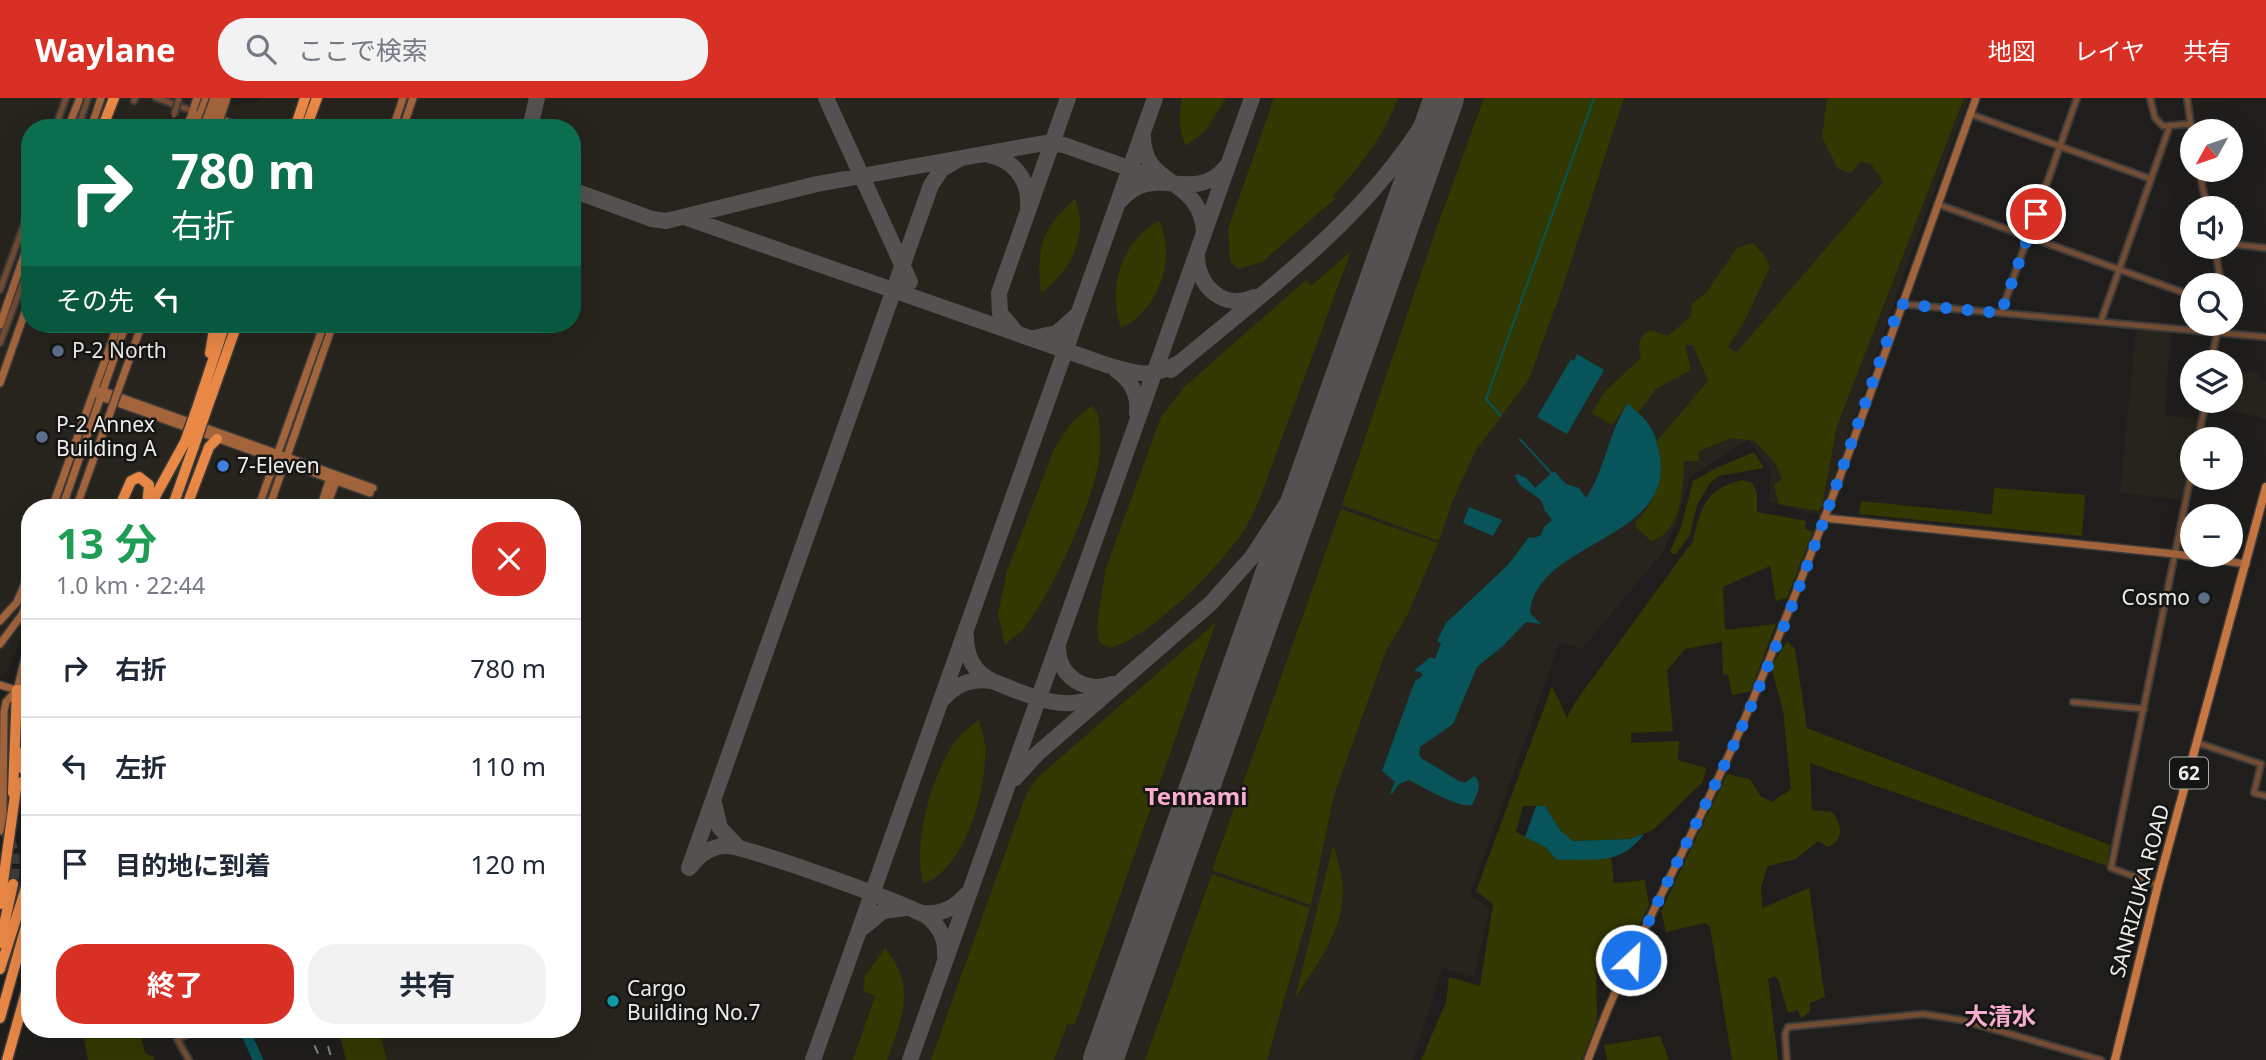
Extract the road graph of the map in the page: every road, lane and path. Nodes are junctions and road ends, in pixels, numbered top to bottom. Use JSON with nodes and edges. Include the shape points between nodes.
{"nodes":[{"id":1,"x":67,"y":98,"type":"edge"},
{"id":2,"x":82,"y":98,"type":"edge"},
{"id":3,"x":102,"y":98,"type":"edge"},
{"id":4,"x":114,"y":98,"type":"edge"},
{"id":5,"x":156,"y":98,"type":"edge"},
{"id":6,"x":179,"y":98,"type":"edge"},
{"id":7,"x":197,"y":98,"type":"edge"},
{"id":8,"x":206,"y":98,"type":"edge"},
{"id":9,"x":214,"y":98,"type":"edge"},
{"id":10,"x":220,"y":98,"type":"edge"},
{"id":11,"x":227,"y":98,"type":"edge"},
{"id":12,"x":305,"y":98,"type":"edge"},
{"id":13,"x":317,"y":98,"type":"edge"},
{"id":14,"x":403,"y":98,"type":"edge"},
{"id":15,"x":413,"y":98,"type":"edge"},
{"id":16,"x":1976,"y":98,"type":"edge"},
{"id":17,"x":2077,"y":98,"type":"edge"},
{"id":18,"x":2150,"y":98,"type":"edge"},
{"id":19,"x":2187,"y":98,"type":"edge"},
{"id":20,"x":1970,"y":114,"type":"junction"},
{"id":21,"x":174,"y":115,"type":"dead end"},
{"id":22,"x":197,"y":118,"type":"edge"},
{"id":23,"x":60,"y":119,"type":"edge"},
{"id":24,"x":72,"y":119,"type":"edge"},
{"id":25,"x":79,"y":119,"type":"edge"},
{"id":26,"x":94,"y":119,"type":"edge"},
{"id":27,"x":105,"y":119,"type":"edge"},
{"id":28,"x":206,"y":119,"type":"edge"},
{"id":29,"x":213,"y":119,"type":"edge"},
{"id":30,"x":221,"y":119,"type":"edge"},
{"id":31,"x":298,"y":119,"type":"edge"},
{"id":32,"x":309,"y":119,"type":"edge"},
{"id":33,"x":396,"y":119,"type":"edge"},
{"id":34,"x":406,"y":119,"type":"edge"},
{"id":35,"x":2189,"y":119,"type":"edge"},
{"id":36,"x":2180,"y":126,"type":"edge"},
{"id":37,"x":2169,"y":128,"type":"junction"},
{"id":38,"x":2060,"y":146,"type":"junction"},
{"id":39,"x":2151,"y":179,"type":"junction"},
{"id":40,"x":1937,"y":204,"type":"junction"},
{"id":41,"x":21,"y":224,"type":"edge"},
{"id":42,"x":21,"y":233,"type":"edge"},
{"id":43,"x":2028,"y":237,"type":"junction"},
{"id":44,"x":2243,"y":245,"type":"edge"},
{"id":45,"x":2266,"y":247,"type":"edge"},
{"id":46,"x":21,"y":264,"type":"edge"},
{"id":47,"x":2119,"y":270,"type":"junction"},
{"id":48,"x":0,"y":280,"type":"edge"},
{"id":49,"x":21,"y":288,"type":"edge"},
{"id":50,"x":0,"y":290,"type":"edge"},
{"id":51,"x":2180,"y":291,"type":"edge"},
{"id":52,"x":1900,"y":304,"type":"junction"},
{"id":53,"x":2001,"y":313,"type":"junction"},
{"id":54,"x":2101,"y":321,"type":"junction"},
{"id":55,"x":0,"y":324,"type":"edge"},
{"id":56,"x":21,"y":324,"type":"edge"},
{"id":57,"x":2180,"y":328,"type":"edge"},
{"id":58,"x":116,"y":333,"type":"edge"},
{"id":59,"x":122,"y":333,"type":"edge"},
{"id":60,"x":139,"y":333,"type":"edge"},
{"id":61,"x":214,"y":333,"type":"edge"},
{"id":62,"x":222,"y":333,"type":"edge"},
{"id":63,"x":233,"y":333,"type":"edge"},
{"id":64,"x":321,"y":333,"type":"edge"},
{"id":65,"x":330,"y":333,"type":"edge"},
{"id":66,"x":2243,"y":335,"type":"edge"},
{"id":67,"x":2266,"y":337,"type":"edge"},
{"id":68,"x":0,"y":344,"type":"edge"},
{"id":69,"x":207,"y":374,"type":"junction"},
{"id":70,"x":0,"y":383,"type":"edge"},
{"id":71,"x":99,"y":393,"type":"junction"},
{"id":72,"x":201,"y":412,"type":"junction"},
{"id":73,"x":217,"y":439,"type":"junction"},
{"id":74,"x":190,"y":444,"type":"junction"},
{"id":75,"x":276,"y":456,"type":"junction"},
{"id":76,"x":286,"y":460,"type":"junction"},
{"id":77,"x":334,"y":477,"type":"junction"},
{"id":78,"x":2266,"y":487,"type":"edge"},
{"id":79,"x":2188,"y":490,"type":"edge"},
{"id":80,"x":371,"y":491,"type":"dead end"},
{"id":81,"x":56,"y":499,"type":"edge"},
{"id":82,"x":65,"y":499,"type":"edge"},
{"id":83,"x":79,"y":499,"type":"edge"},
{"id":84,"x":123,"y":499,"type":"edge"},
{"id":85,"x":148,"y":499,"type":"edge"},
{"id":86,"x":154,"y":499,"type":"edge"},
{"id":87,"x":175,"y":499,"type":"edge"},
{"id":88,"x":189,"y":499,"type":"edge"},
{"id":89,"x":261,"y":499,"type":"edge"},
{"id":90,"x":272,"y":499,"type":"edge"},
{"id":91,"x":324,"y":499,"type":"edge"},
{"id":92,"x":328,"y":499,"type":"edge"},
{"id":93,"x":1824,"y":518,"type":"junction"},
{"id":94,"x":2175,"y":554,"type":"junction"},
{"id":95,"x":2245,"y":564,"type":"junction"},
{"id":96,"x":21,"y":592,"type":"edge"},
{"id":97,"x":21,"y":616,"type":"edge"},
{"id":98,"x":0,"y":621,"type":"edge"},
{"id":99,"x":0,"y":644,"type":"edge"},
{"id":100,"x":21,"y":677,"type":"edge"},
{"id":101,"x":0,"y":685,"type":"edge"},
{"id":102,"x":18,"y":690,"type":"junction"},
{"id":103,"x":21,"y":690,"type":"edge"},
{"id":104,"x":2073,"y":702,"type":"dead end"},
{"id":105,"x":2144,"y":709,"type":"junction"},
{"id":106,"x":2198,"y":743,"type":"junction"},
{"id":107,"x":21,"y":765,"type":"edge"},
{"id":108,"x":21,"y":783,"type":"edge"},
{"id":109,"x":2266,"y":796,"type":"edge"},
{"id":110,"x":12,"y":815,"type":"junction"},
{"id":111,"x":0,"y":831,"type":"edge"},
{"id":112,"x":13,"y":884,"type":"tunnel mouth"},
{"id":113,"x":2158,"y":885,"type":"junction"},
{"id":114,"x":0,"y":904,"type":"edge"},
{"id":115,"x":21,"y":904,"type":"edge"},
{"id":116,"x":0,"y":943,"type":"edge"},
{"id":117,"x":21,"y":944,"type":"edge"},
{"id":118,"x":0,"y":969,"type":"edge"},
{"id":119,"x":21,"y":1010,"type":"edge"},
{"id":120,"x":0,"y":1018,"type":"edge"},
{"id":121,"x":179,"y":1038,"type":"edge"},
{"id":122,"x":7,"y":1060,"type":"edge"},
{"id":123,"x":189,"y":1060,"type":"edge"},
{"id":124,"x":1588,"y":1060,"type":"edge"},
{"id":125,"x":1787,"y":1060,"type":"edge"},
{"id":126,"x":2101,"y":1060,"type":"edge"},
{"id":127,"x":2115,"y":1060,"type":"edge"}],
"edges":[{"from":1,"to":23,"type":"street"},
{"from":2,"to":24,"type":"street","bridge":true},
{"from":2,"to":25,"type":"street"},
{"from":3,"to":26,"type":"street"},
{"from":4,"to":27,"type":"highway"},
{"from":5,"to":22,"type":"street"},
{"from":6,"to":21,"type":"street","bridge":true},
{"from":7,"to":22,"type":"street"},
{"from":8,"to":22,"type":"street"},
{"from":9,"to":28,"type":"street","bridge":true},
{"from":10,"to":29,"type":"street","bridge":true},
{"from":11,"to":30,"type":"street","bridge":true},
{"from":12,"to":31,"type":"highway"},
{"from":13,"to":32,"type":"highway"},
{"from":14,"to":33,"type":"street"},
{"from":15,"to":34,"type":"street"},
{"from":16,"to":20,"type":"street"},
{"from":17,"to":38,"type":"street"},
{"from":18,"to":37,"type":"street","via":[[2155,118]]},
{"from":19,"to":35,"type":"street"},
{"from":20,"to":38,"type":"street"},
{"from":20,"to":40,"type":"street"},
{"from":36,"to":37,"type":"street"},
{"from":37,"to":39,"type":"street"},
{"from":38,"to":39,"type":"street"},
{"from":38,"to":43,"type":"street"},
{"from":39,"to":47,"type":"street"},
{"from":40,"to":43,"type":"street"},
{"from":40,"to":52,"type":"street"},
{"from":41,"to":48,"type":"street"},
{"from":42,"to":50,"type":"street"},
{"from":43,"to":47,"type":"street"},
{"from":43,"to":53,"type":"street"},
{"from":44,"to":45,"type":"street"},
{"from":46,"to":55,"type":"street"},
{"from":47,"to":51,"type":"street"},
{"from":47,"to":54,"type":"street"},
{"from":49,"to":68,"type":"street"},
{"from":52,"to":53,"type":"street"},
{"from":52,"to":93,"type":"street"},
{"from":53,"to":54,"type":"street"},
{"from":54,"to":57,"type":"street"},
{"from":56,"to":70,"type":"street"},
{"from":58,"to":71,"type":"street"},
{"from":59,"to":71,"type":"street"},
{"from":60,"to":83,"type":"street","bridge":true},
{"from":61,"to":69,"type":"highway"},
{"from":62,"to":69,"type":"highway"},
{"from":63,"to":72,"type":"highway"},
{"from":64,"to":75,"type":"street"},
{"from":65,"to":76,"type":"street"},
{"from":66,"to":67,"type":"street"},
{"from":69,"to":72,"type":"highway"},
{"from":71,"to":73,"type":"street"},
{"from":71,"to":75,"type":"street"},
{"from":71,"to":81,"type":"street"},
{"from":71,"to":82,"type":"street"},
{"from":72,"to":74,"type":"highway","bridge":true},
{"from":73,"to":75,"type":"street"},
{"from":73,"to":88,"type":"highway","via":[[209,447]]},
{"from":74,"to":86,"type":"highway"},
{"from":74,"to":87,"type":"highway"},
{"from":75,"to":76,"type":"street"},
{"from":75,"to":89,"type":"street"},
{"from":76,"to":77,"type":"street"},
{"from":76,"to":90,"type":"street"},
{"from":77,"to":80,"type":"street"},
{"from":77,"to":91,"type":"street"},
{"from":77,"to":92,"type":"street"},
{"from":78,"to":95,"type":"main road","name":"SANRIZUKA ROAD","number":"62"},
{"from":79,"to":94,"type":"street"},
{"from":84,"to":85,"type":"highway","via":[[131,481],[139,477],[149,485]]},
{"from":93,"to":94,"type":"street"},
{"from":93,"to":124,"type":"street","via":[[1736,739]]},
{"from":94,"to":95,"type":"street"},
{"from":94,"to":105,"type":"street"},
{"from":95,"to":106,"type":"main road","name":"SANRIZUKA ROAD","number":"62"},
{"from":96,"to":98,"type":"street"},
{"from":97,"to":99,"type":"street"},
{"from":100,"to":102,"type":"street"},
{"from":101,"to":102,"type":"street"},
{"from":102,"to":103,"type":"highway"},
{"from":102,"to":107,"type":"highway","via":[[17,756]]},
{"from":102,"to":110,"type":"highway"},
{"from":102,"to":111,"type":"street","via":[[8,698],[4,712]]},
{"from":104,"to":105,"type":"street"},
{"from":105,"to":113,"type":"street","via":[[2111,868]]},
{"from":106,"to":109,"type":"street","via":[[2261,764],[2254,793]]},
{"from":106,"to":113,"type":"main road","name":"SANRIZUKA ROAD","number":"62"},
{"from":108,"to":110,"type":"highway"},
{"from":110,"to":114,"type":"highway"},
{"from":112,"to":116,"type":"highway"},
{"from":113,"to":127,"type":"main road","name":"SANRIZUKA ROAD","number":"62"},
{"from":115,"to":118,"type":"highway"},
{"from":117,"to":120,"type":"highway"},
{"from":119,"to":122,"type":"highway"},
{"from":121,"to":123,"type":"street"},
{"from":125,"to":126,"type":"street","via":[[1784,1034],[1788,1027],[1915,1013],[1961,1020]]}]}
